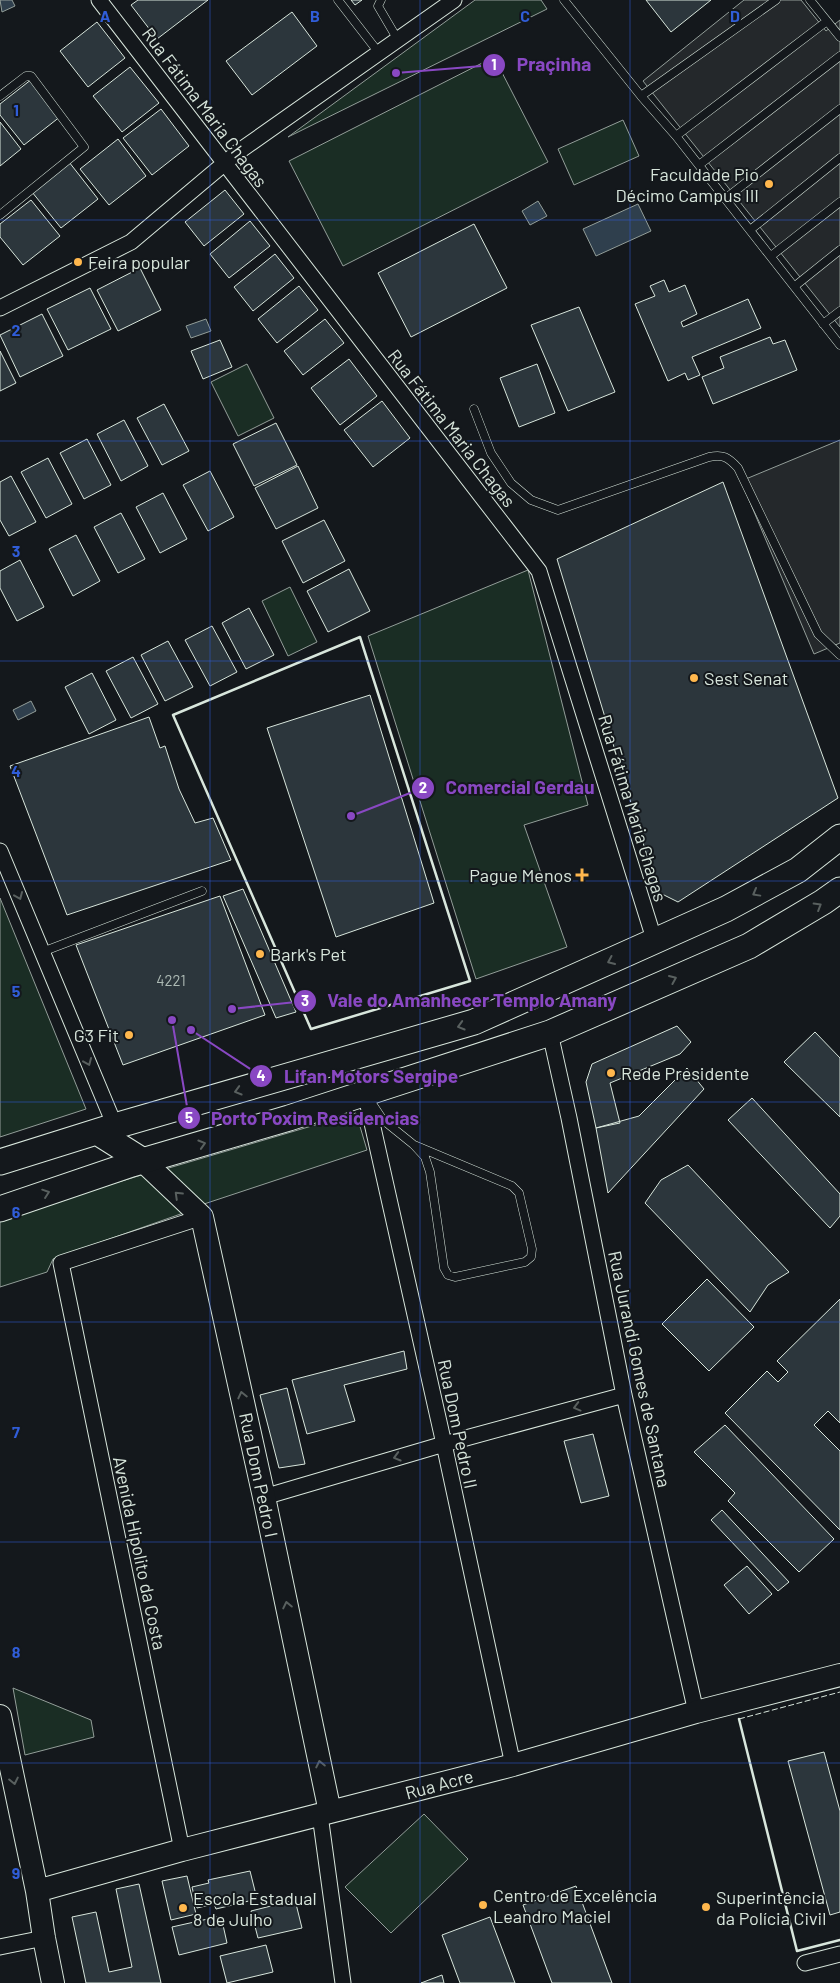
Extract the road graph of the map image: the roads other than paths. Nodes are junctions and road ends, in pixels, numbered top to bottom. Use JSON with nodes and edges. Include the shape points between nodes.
{"nodes":[{"id":1,"x":99,"y":0,"type":"edge"},
{"id":2,"x":338,"y":0,"type":"edge"},
{"id":3,"x":381,"y":0,"type":"edge"},
{"id":4,"x":454,"y":0,"type":"edge"},
{"id":5,"x":564,"y":0,"type":"edge"},
{"id":6,"x":776,"y":0,"type":"edge"},
{"id":7,"x":810,"y":0,"type":"edge"},
{"id":8,"x":827,"y":21,"type":"junction"},
{"id":9,"x":840,"y":37,"type":"edge"},
{"id":10,"x":398,"y":40,"type":"junction"},
{"id":11,"x":379,"y":53,"type":"junction"},
{"id":12,"x":840,"y":56,"type":"edge"},
{"id":13,"x":0,"y":96,"type":"edge"},
{"id":14,"x":641,"y":96,"type":"junction"},
{"id":15,"x":840,"y":109,"type":"edge"},
{"id":16,"x":676,"y":136,"type":"junction"},
{"id":17,"x":840,"y":158,"type":"edge"},
{"id":18,"x":224,"y":163,"type":"junction"},
{"id":19,"x":699,"y":165,"type":"junction"},
{"id":20,"x":725,"y":199,"type":"junction"},
{"id":21,"x":840,"y":202,"type":"edge"},
{"id":22,"x":0,"y":215,"type":"edge"},
{"id":23,"x":750,"y":230,"type":"junction"},
{"id":24,"x":840,"y":250,"type":"edge"},
{"id":25,"x":771,"y":256,"type":"junction"},
{"id":26,"x":795,"y":286,"type":"junction"},
{"id":27,"x":0,"y":308,"type":"edge"},
{"id":28,"x":840,"y":311,"type":"edge"},
{"id":29,"x":824,"y":324,"type":"junction"},
{"id":30,"x":840,"y":345,"type":"edge"},
{"id":31,"x":474,"y":409,"type":"dead end"},
{"id":32,"x":840,"y":655,"type":"edge"},
{"id":33,"x":840,"y":837,"type":"edge"},
{"id":34,"x":0,"y":851,"type":"edge"},
{"id":35,"x":840,"y":890,"type":"edge"},
{"id":36,"x":202,"y":891,"type":"dead end"},
{"id":37,"x":655,"y":942,"type":"junction"},
{"id":38,"x":42,"y":952,"type":"junction"},
{"id":39,"x":550,"y":1033,"type":"junction"},
{"id":40,"x":365,"y":1092,"type":"junction"},
{"id":41,"x":106,"y":1129,"type":"junction"},
{"id":42,"x":414,"y":1145,"type":"junction"},
{"id":43,"x":149,"y":1160,"type":"junction"},
{"id":44,"x":0,"y":1162,"type":"edge"},
{"id":45,"x":0,"y":1209,"type":"edge"},
{"id":46,"x":202,"y":1217,"type":"junction"},
{"id":47,"x":624,"y":1394,"type":"junction"},
{"id":48,"x":444,"y":1444,"type":"junction"},
{"id":49,"x":264,"y":1496,"type":"junction"},
{"id":50,"x":840,"y":1675,"type":"edge"},
{"id":51,"x":696,"y":1712,"type":"junction"},
{"id":52,"x":0,"y":1716,"type":"edge"},
{"id":53,"x":2,"y":1740,"type":"edge"},
{"id":54,"x":513,"y":1765,"type":"junction"},
{"id":55,"x":325,"y":1814,"type":"junction"},
{"id":56,"x":182,"y":1850,"type":"junction"},
{"id":57,"x":37,"y":1891,"type":"junction"},
{"id":58,"x":44,"y":1938,"type":"junction"},
{"id":59,"x":0,"y":1947,"type":"edge"},
{"id":60,"x":840,"y":1954,"type":"edge"},
{"id":61,"x":805,"y":1963,"type":"dead end"},
{"id":62,"x":341,"y":1982,"type":"edge"},
{"id":63,"x":53,"y":1983,"type":"edge"}],
"edges":[{"from":1,"to":18,"type":"street","name":"Rua Fátima Maria Chagas"},
{"from":2,"to":11,"type":"lane"},
{"from":3,"to":10,"type":"lane","via":[[380,12]]},
{"from":4,"to":10,"type":"street"},
{"from":5,"to":14,"type":"lane"},
{"from":6,"to":14,"type":"lane"},
{"from":7,"to":8,"type":"lane"},
{"from":8,"to":9,"type":"lane"},
{"from":8,"to":16,"type":"lane"},
{"from":10,"to":11,"type":"street"},
{"from":11,"to":18,"type":"street"},
{"from":12,"to":19,"type":"lane"},
{"from":13,"to":22,"type":"lane","via":[[26,76],[31,76],[84,147]]},
{"from":14,"to":16,"type":"lane"},
{"from":15,"to":20,"type":"lane"},
{"from":16,"to":19,"type":"lane"},
{"from":17,"to":23,"type":"lane"},
{"from":18,"to":27,"type":"street","via":[[131,242]]},
{"from":18,"to":37,"type":"street","name":"Rua Fátima Maria Chagas","via":[[539,571]]},
{"from":19,"to":20,"type":"lane"},
{"from":20,"to":23,"type":"lane"},
{"from":21,"to":25,"type":"lane"},
{"from":23,"to":25,"type":"lane"},
{"from":24,"to":26,"type":"lane"},
{"from":25,"to":26,"type":"lane"},
{"from":26,"to":29,"type":"lane"},
{"from":28,"to":29,"type":"lane"},
{"from":29,"to":30,"type":"lane"},
{"from":31,"to":32,"type":"lane","via":[[491,453],[510,483],[531,500],[558,510],[709,457],[721,454],[730,459],[738,468],[818,634]]},
{"from":33,"to":37,"type":"main road","one_way":true,"via":[[798,870]]},
{"from":34,"to":38,"type":"street","one_way":true},
{"from":39,"to":35,"type":"main road","one_way":true,"via":[[749,946]]},
{"from":36,"to":38,"type":"lane"},
{"from":37,"to":41,"type":"main road","one_way":true,"via":[[474,1022]]},
{"from":38,"to":41,"type":"street","one_way":true},
{"from":39,"to":40,"type":"main road"},
{"from":39,"to":47,"type":"street","name":"Rua Jurandi Gomes de Santana"},
{"from":40,"to":42,"type":"lane","via":[[383,1120]]},
{"from":43,"to":40,"type":"main road","one_way":true},
{"from":40,"to":48,"type":"street","name":"Rua Dom Pedro II"},
{"from":41,"to":43,"type":"main road"},
{"from":41,"to":44,"type":"main road"},
{"from":42,"to":42,"type":"lane","via":[[425,1157],[430,1172],[444,1268],[448,1275],[455,1277],[528,1260],[532,1249],[519,1193],[498,1180]]},
{"from":45,"to":43,"type":"main road","one_way":true},
{"from":46,"to":43,"type":"street","one_way":true},
{"from":49,"to":46,"type":"street","name":"Rua Dom Pedro I","one_way":true},
{"from":46,"to":56,"type":"street","name":"Avenida Hipolito da Costa","via":[[61,1263]]},
{"from":47,"to":48,"type":"street","one_way":true},
{"from":47,"to":51,"type":"street","name":"Rua Jurandi Gomes de Santana"},
{"from":48,"to":49,"type":"street","one_way":true},
{"from":48,"to":54,"type":"street","name":"Rua Dom Pedro II"},
{"from":55,"to":49,"type":"street","name":"Rua Dom Pedro I","one_way":true},
{"from":50,"to":51,"type":"street","name":"Rua Acre"},
{"from":51,"to":54,"type":"street","name":"Rua Acre"},
{"from":52,"to":53,"type":"street"},
{"from":53,"to":57,"type":"street","one_way":true},
{"from":54,"to":55,"type":"street","name":"Rua Acre"},
{"from":55,"to":56,"type":"street","name":"Rua Acre"},
{"from":55,"to":62,"type":"street"},
{"from":56,"to":57,"type":"street","name":"Rua Acre"},
{"from":57,"to":58,"type":"street"},
{"from":58,"to":59,"type":"street"},
{"from":58,"to":63,"type":"street"},
{"from":60,"to":61,"type":"street"}]}
